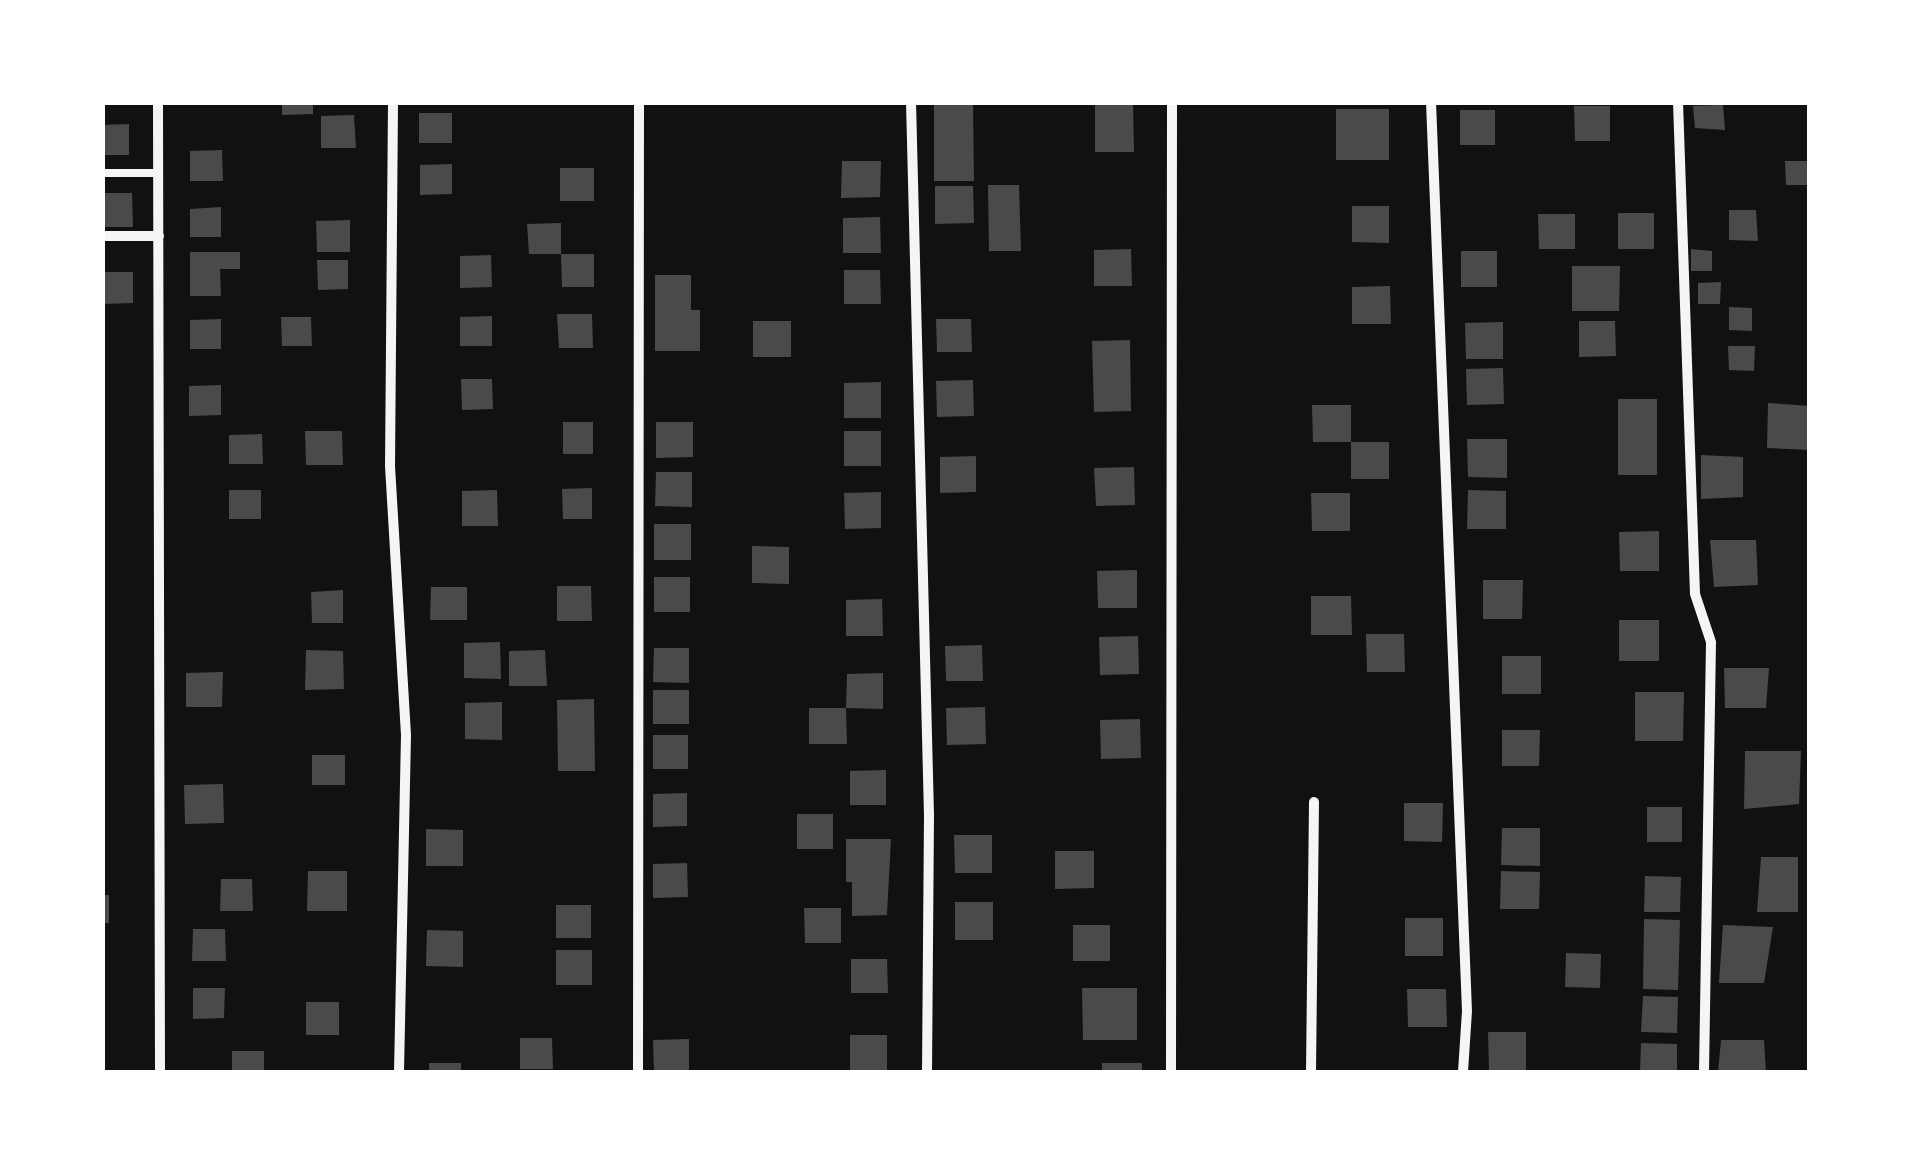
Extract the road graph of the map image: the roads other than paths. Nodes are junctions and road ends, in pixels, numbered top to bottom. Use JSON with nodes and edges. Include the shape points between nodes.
{"nodes":[{"id":1,"x":158,"y":102,"type":"edge"},
{"id":2,"x":392,"y":102,"type":"edge"},
{"id":3,"x":639,"y":102,"type":"edge"},
{"id":4,"x":911,"y":102,"type":"edge"},
{"id":5,"x":1172,"y":102,"type":"edge"},
{"id":6,"x":1431,"y":102,"type":"edge"},
{"id":7,"x":1678,"y":102,"type":"edge"},
{"id":8,"x":102,"y":173,"type":"edge"},
{"id":9,"x":158,"y":173,"type":"junction"},
{"id":10,"x":102,"y":236,"type":"edge"},
{"id":11,"x":158,"y":236,"type":"junction"},
{"id":12,"x":1314,"y":802,"type":"dead end"},
{"id":13,"x":160,"y":1072,"type":"edge"},
{"id":14,"x":399,"y":1072,"type":"edge"},
{"id":15,"x":638,"y":1072,"type":"edge"},
{"id":16,"x":926,"y":1072,"type":"edge"},
{"id":17,"x":1172,"y":1072,"type":"edge"},
{"id":18,"x":1311,"y":1072,"type":"edge"},
{"id":19,"x":1463,"y":1072,"type":"edge"},
{"id":20,"x":1704,"y":1072,"type":"edge"}],
"edges":[{"from":1,"to":9,"type":"street"},
{"from":2,"to":14,"type":"street","via":[[390,466],[406,735]]},
{"from":3,"to":15,"type":"street"},
{"from":4,"to":16,"type":"street","via":[[930,815]]},
{"from":5,"to":17,"type":"street"},
{"from":6,"to":19,"type":"street","via":[[1467,1011]]},
{"from":7,"to":20,"type":"street","via":[[1695,594],[1711,642]]},
{"from":8,"to":9,"type":"lane"},
{"from":9,"to":11,"type":"street"},
{"from":10,"to":11,"type":"street"},
{"from":11,"to":13,"type":"street"},
{"from":12,"to":18,"type":"street"}]}
